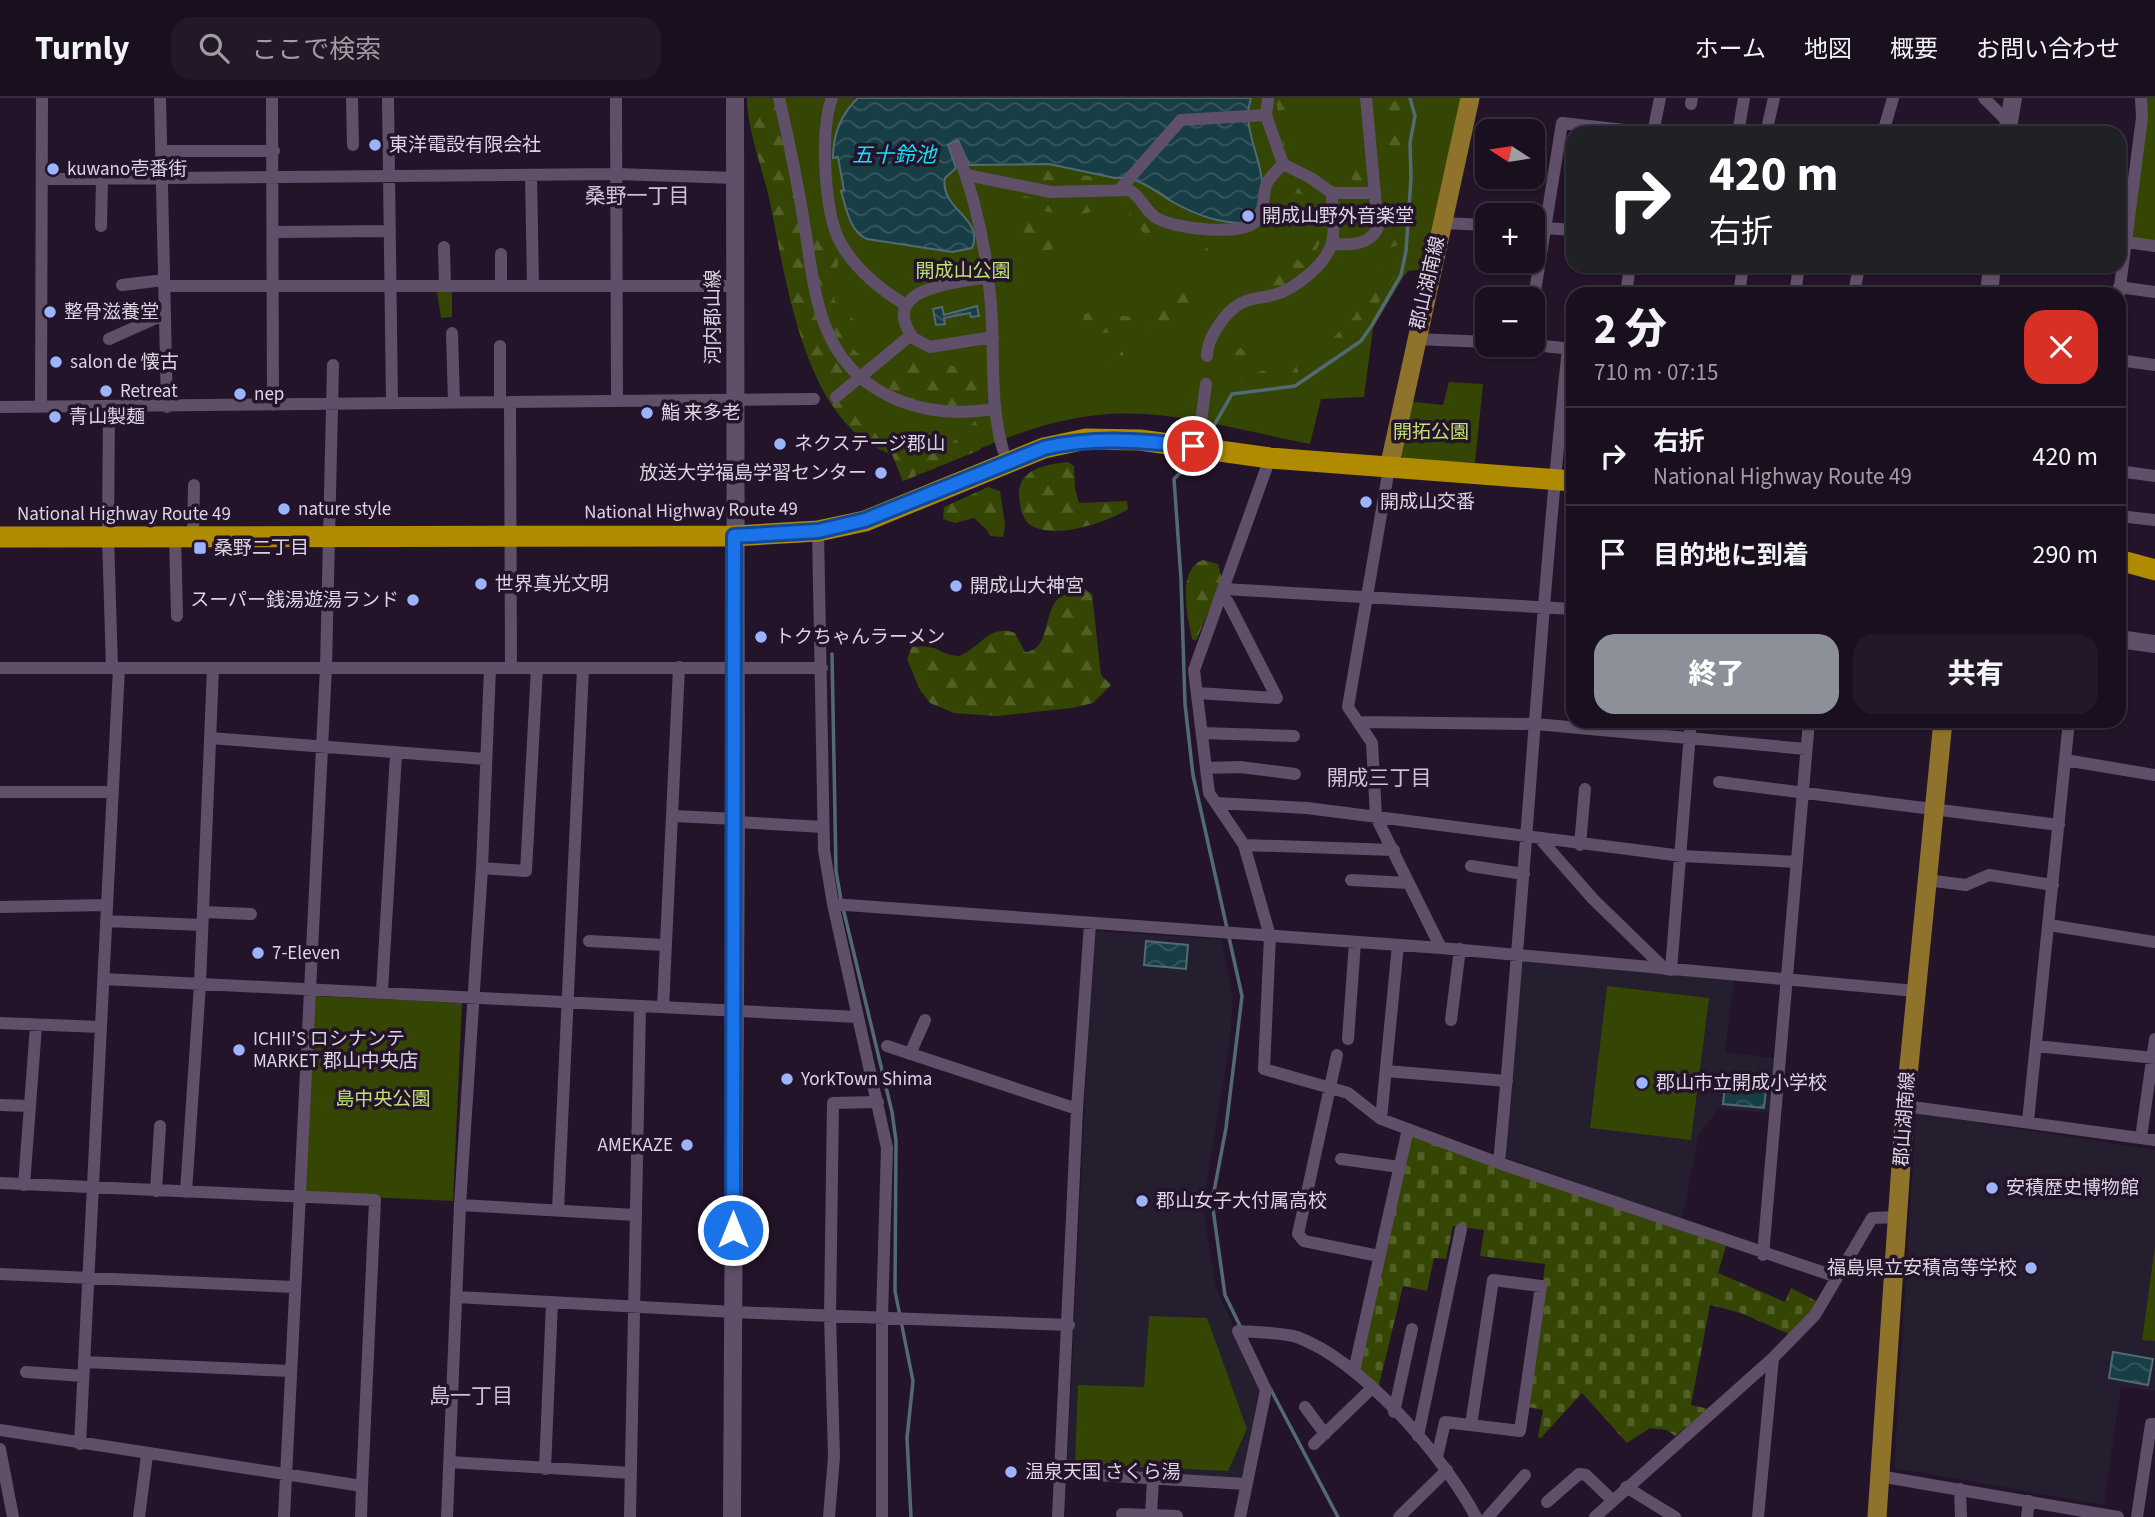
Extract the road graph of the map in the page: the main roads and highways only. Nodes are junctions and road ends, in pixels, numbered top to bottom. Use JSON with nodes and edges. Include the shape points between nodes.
{"nodes":[{"id":1,"x":1469,"y":98,"type":"edge"},
{"id":2,"x":1389,"y":468,"type":"junction"},
{"id":3,"x":1564,"y":480,"type":"edge"},
{"id":4,"x":0,"y":537,"type":"edge"},
{"id":5,"x":2126,"y":562,"type":"edge"},
{"id":6,"x":2155,"y":570,"type":"edge"},
{"id":7,"x":1942,"y":728,"type":"edge"},
{"id":8,"x":1877,"y":1517,"type":"edge"}],
"edges":[{"from":1,"to":2,"type":"main road","name":"郡山湖南線"},
{"from":2,"to":3,"type":"highway","name":"National Highway Route 49"},
{"from":2,"to":4,"type":"highway","name":"National Highway Route 49","via":[[1140,440],[1086,439],[1044,448],[893,511],[818,531],[734,536]]},
{"from":5,"to":6,"type":"highway"},
{"from":7,"to":8,"type":"main road","name":"郡山湖南線","via":[[1905,1105]]}]}
